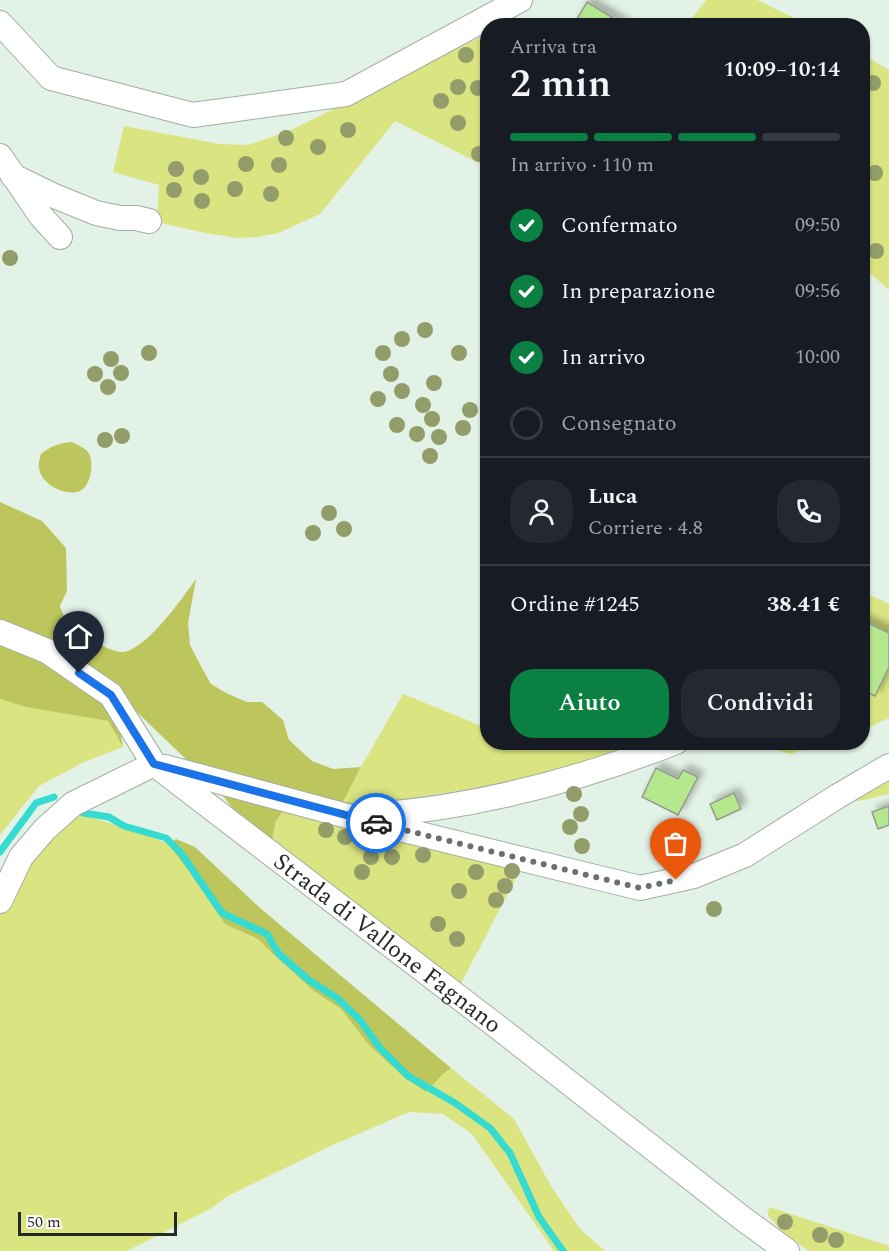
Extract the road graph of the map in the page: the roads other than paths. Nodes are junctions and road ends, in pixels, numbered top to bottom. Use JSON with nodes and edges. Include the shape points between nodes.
{"nodes":[{"id":1,"x":520,"y":0,"type":"edge"},
{"id":2,"x":487,"y":18,"type":"edge"},
{"id":3,"x":480,"y":22,"type":"edge"},
{"id":4,"x":0,"y":23,"type":"edge"},
{"id":5,"x":6,"y":166,"type":"edge"},
{"id":6,"x":149,"y":221,"type":"dead end"},
{"id":7,"x":60,"y":237,"type":"dead end"},
{"id":8,"x":0,"y":632,"type":"edge"},
{"id":9,"x":658,"y":750,"type":"edge"},
{"id":10,"x":154,"y":764,"type":"junction"},
{"id":11,"x":889,"y":766,"type":"edge"},
{"id":12,"x":347,"y":816,"type":"junction"},
{"id":13,"x":0,"y":901,"type":"edge"},
{"id":14,"x":787,"y":1251,"type":"edge"}],
"edges":[{"from":1,"to":2,"type":"street"},
{"from":3,"to":4,"type":"street","via":[[346,94],[193,115],[51,78]]},
{"from":5,"to":6,"type":"street","via":[[52,195],[96,213]]},
{"from":5,"to":7,"type":"street"},
{"from":8,"to":10,"type":"street","name":"Strada di Vallone Fagnano","via":[[46,651],[111,695]]},
{"from":9,"to":12,"type":"street","via":[[537,787],[475,801]]},
{"from":10,"to":12,"type":"street"},
{"from":10,"to":13,"type":"street","via":[[72,804],[21,857]]},
{"from":10,"to":14,"type":"street","name":"Strada di Vallone Fagnano"},
{"from":11,"to":12,"type":"street","via":[[745,855],[694,876],[640,888]]}]}
